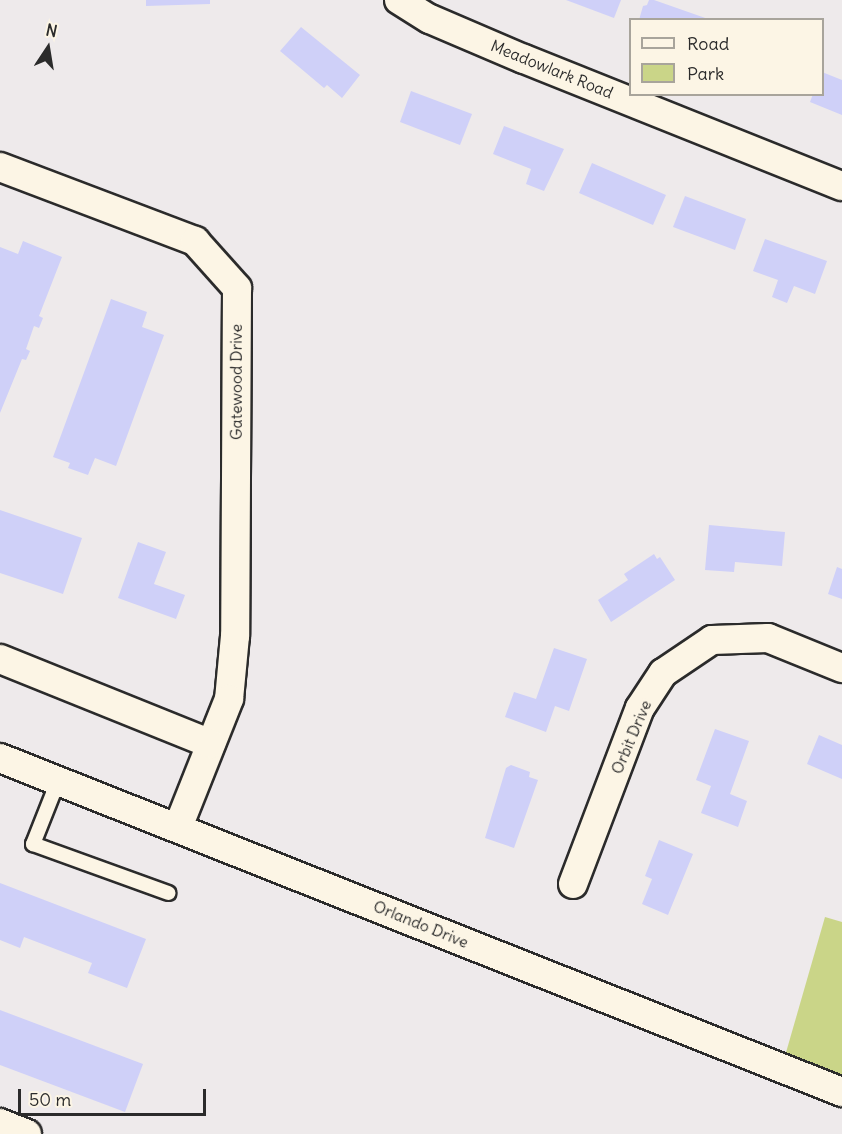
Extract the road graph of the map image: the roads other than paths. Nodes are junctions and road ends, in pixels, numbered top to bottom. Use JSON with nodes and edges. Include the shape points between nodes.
{"nodes":[{"id":1,"x":399,"y":0,"type":"edge"},
{"id":2,"x":0,"y":167,"type":"edge"},
{"id":3,"x":842,"y":186,"type":"edge"},
{"id":4,"x":0,"y":658,"type":"edge"},
{"id":5,"x":842,"y":668,"type":"edge"},
{"id":6,"x":211,"y":744,"type":"junction"},
{"id":7,"x":0,"y":758,"type":"edge"},
{"id":8,"x":58,"y":781,"type":"junction"},
{"id":9,"x":178,"y":827,"type":"junction"},
{"id":10,"x":573,"y":884,"type":"dead end"},
{"id":11,"x":168,"y":893,"type":"dead end"},
{"id":12,"x":842,"y":1092,"type":"edge"},
{"id":13,"x":0,"y":1123,"type":"edge"},
{"id":14,"x":27,"y":1134,"type":"edge"}],
"edges":[{"from":1,"to":3,"type":"street","name":"Meadowlark Road","via":[[430,19],[524,59]]},
{"from":2,"to":6,"type":"street","name":"Gatewood Drive","via":[[195,241],[237,288],[235,636],[229,699]]},
{"from":4,"to":6,"type":"street"},
{"from":5,"to":10,"type":"street","name":"Orbit Drive","via":[[768,638],[712,640],[663,673],[640,708]]},
{"from":6,"to":9,"type":"street","name":"Gatewood Drive"},
{"from":7,"to":8,"type":"street","name":"Orlando Drive"},
{"from":8,"to":9,"type":"street","name":"Orlando Drive"},
{"from":8,"to":11,"type":"lane","via":[[33,844]]},
{"from":9,"to":12,"type":"street","name":"Orlando Drive"},
{"from":13,"to":14,"type":"street"}]}
